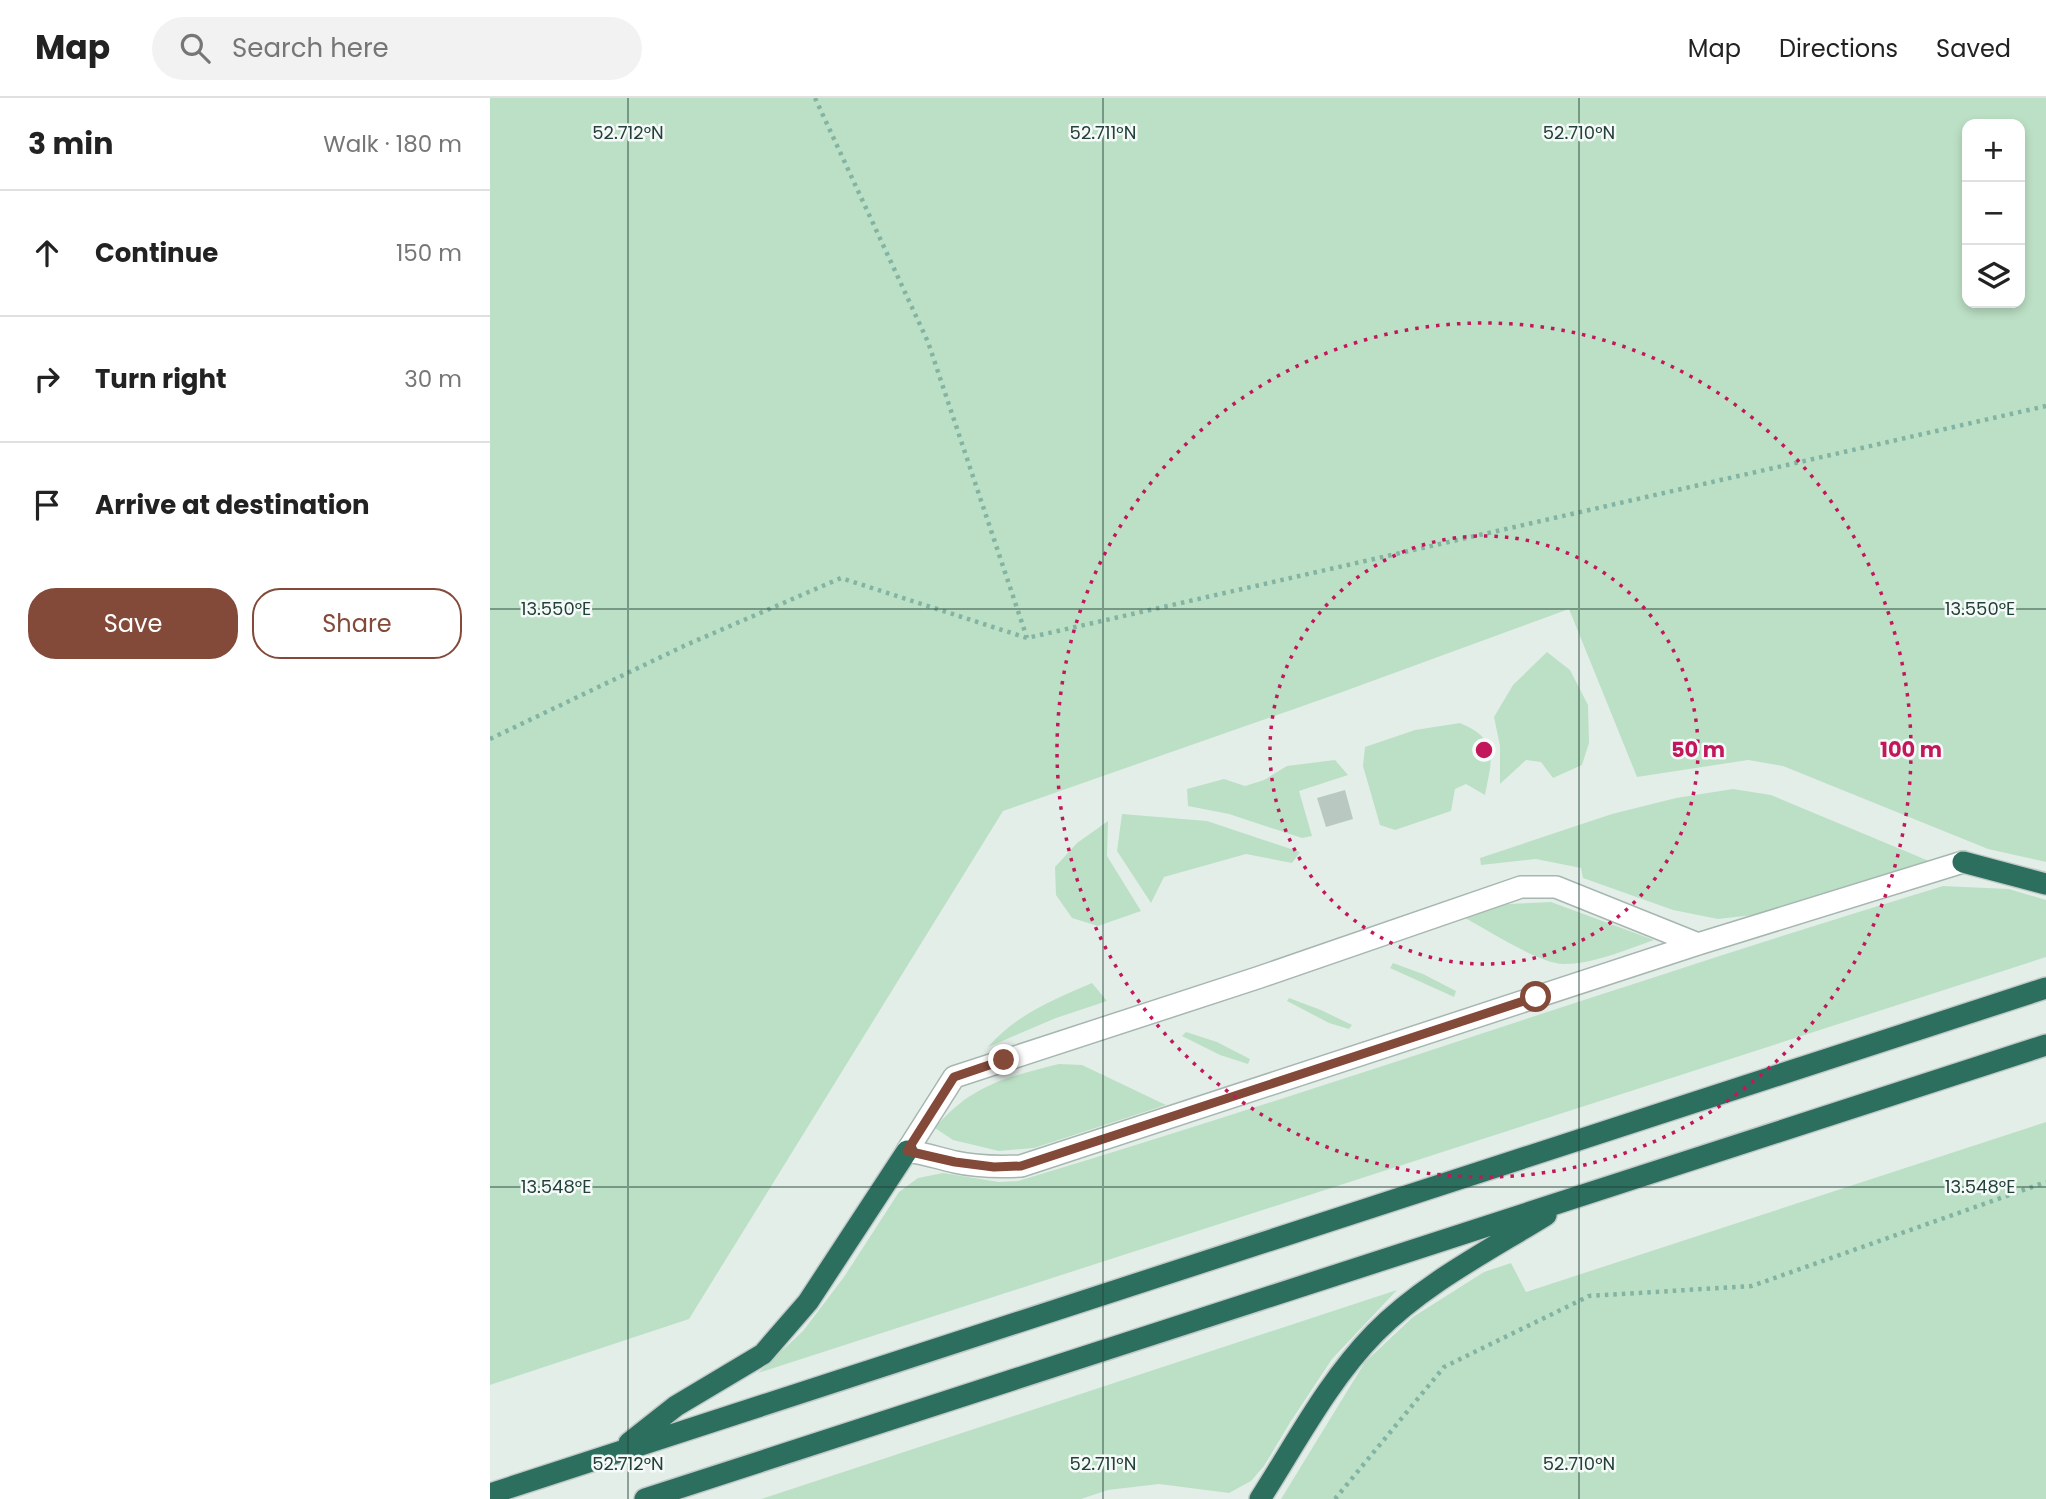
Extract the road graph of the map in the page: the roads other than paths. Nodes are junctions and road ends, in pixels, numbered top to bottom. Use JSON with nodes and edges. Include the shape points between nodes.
{"nodes":[{"id":1,"x":1963,"y":862,"type":"joint"},
{"id":2,"x":2046,"y":884,"type":"edge"},
{"id":3,"x":1698,"y":944,"type":"junction"},
{"id":4,"x":2046,"y":988,"type":"edge"},
{"id":5,"x":2046,"y":1045,"type":"edge"},
{"id":6,"x":907,"y":1151,"type":"junction"},
{"id":7,"x":1578,"y":1196,"type":"junction"},
{"id":8,"x":616,"y":1453,"type":"junction"},
{"id":9,"x":490,"y":1493,"type":"edge"},
{"id":10,"x":645,"y":1499,"type":"edge"},
{"id":11,"x":1260,"y":1499,"type":"edge"}],
"edges":[{"from":1,"to":2,"type":"highway"},
{"from":1,"to":3,"type":"lane"},
{"from":3,"to":6,"type":"lane","via":[[1021,1166],[955,1162]]},
{"from":3,"to":6,"type":"lane","via":[[1556,887],[1521,887],[954,1077]]},
{"from":4,"to":8,"type":"highway"},
{"from":5,"to":7,"type":"highway"},
{"from":6,"to":8,"type":"highway","via":[[808,1302],[762,1354],[676,1406]]},
{"from":7,"to":10,"type":"highway"},
{"from":7,"to":11,"type":"highway","via":[[1431,1287],[1376,1332],[1333,1384]]},
{"from":8,"to":9,"type":"highway"}]}
